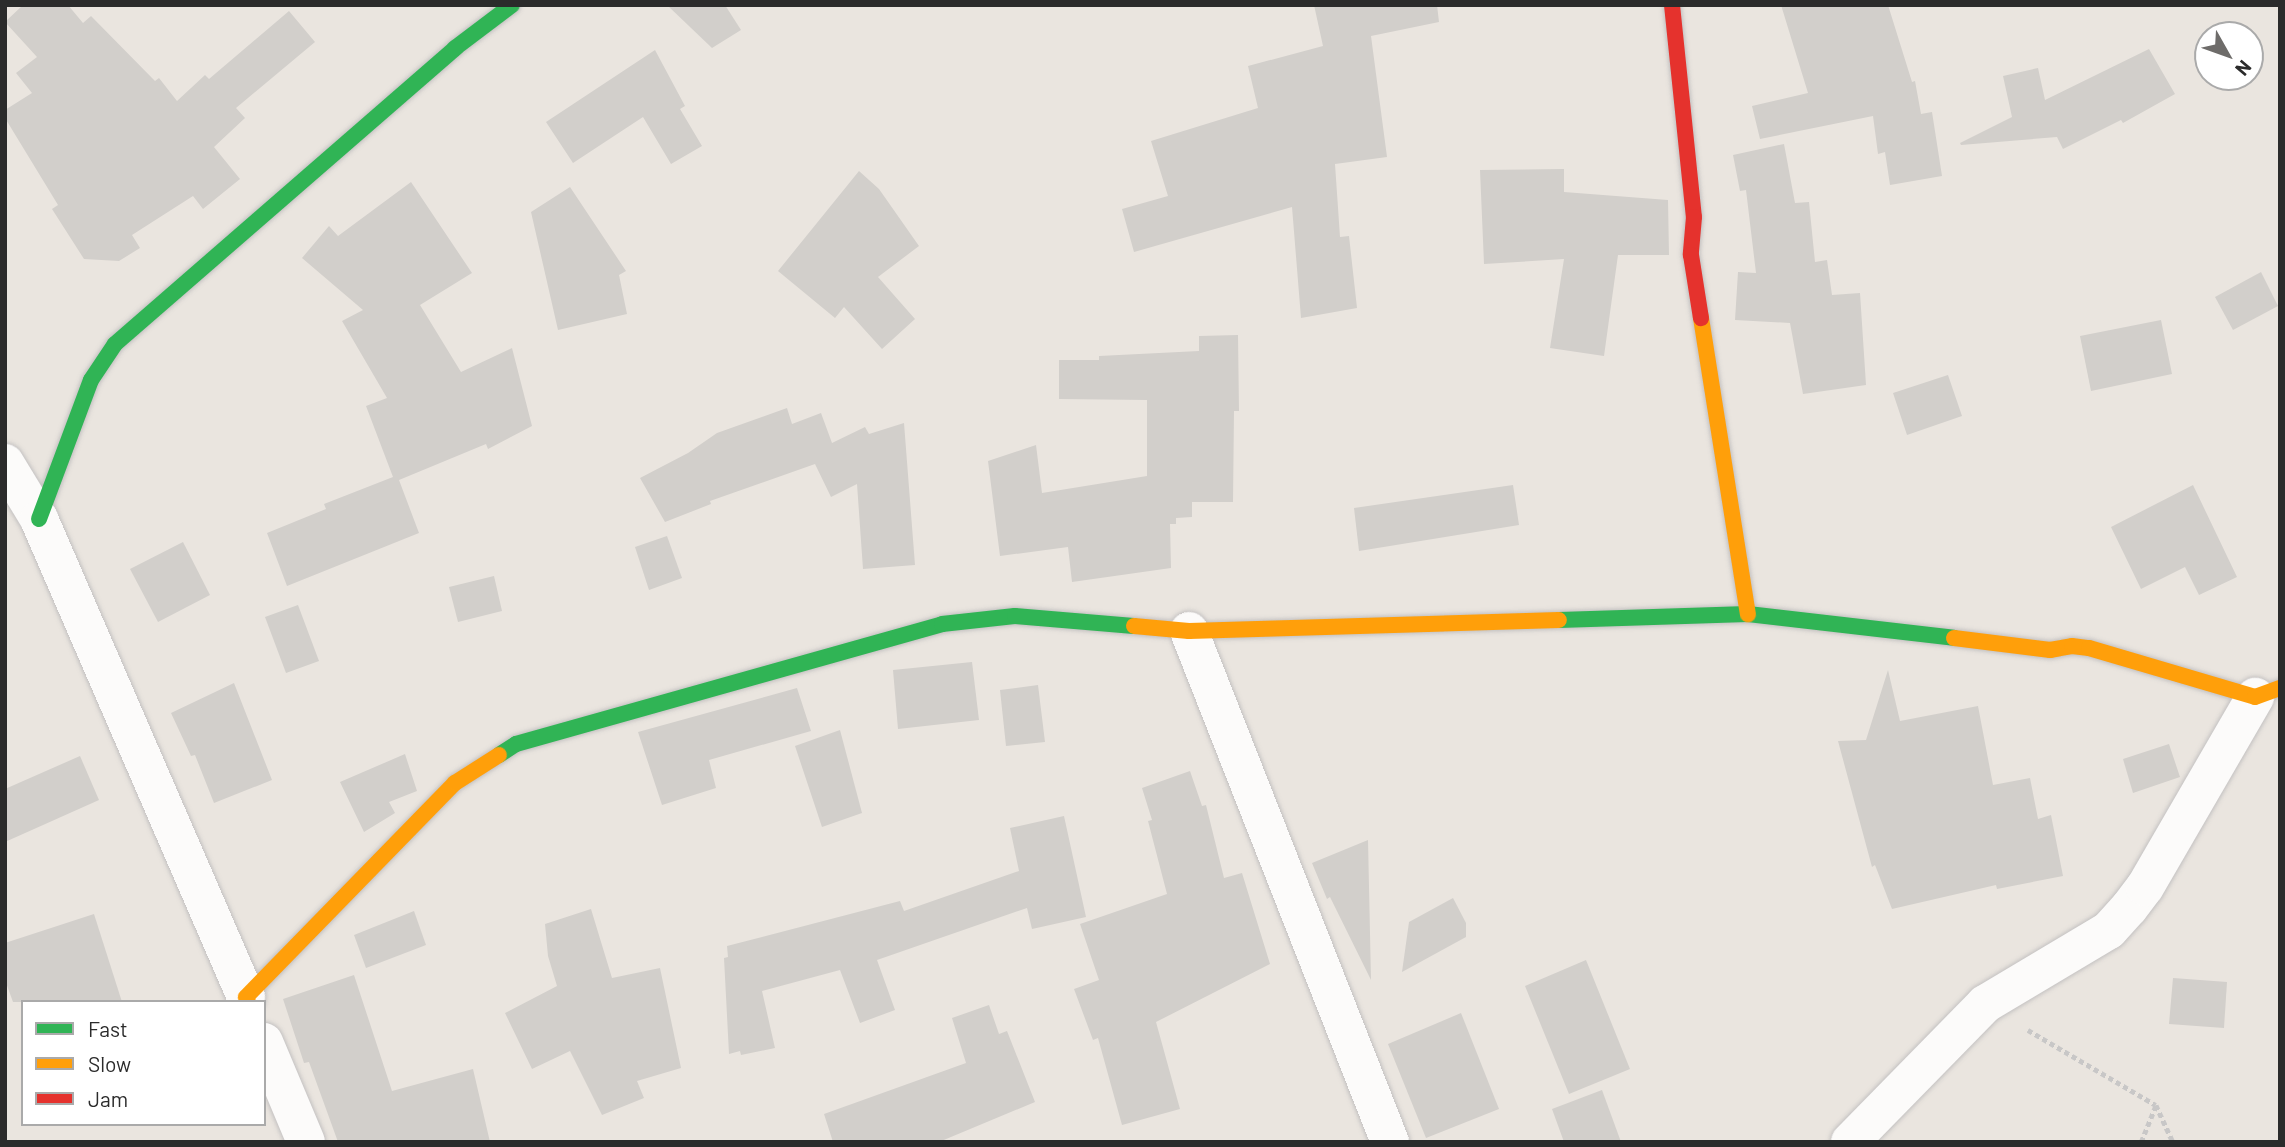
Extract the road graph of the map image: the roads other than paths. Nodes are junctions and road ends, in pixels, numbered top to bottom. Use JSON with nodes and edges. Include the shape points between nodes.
{"nodes":[{"id":1,"x":512,"y":5,"type":"edge"},
{"id":2,"x":1672,"y":5,"type":"edge"},
{"id":3,"x":5,"y":463,"type":"edge"},
{"id":4,"x":39,"y":519,"type":"junction"},
{"id":5,"x":1748,"y":614,"type":"junction"},
{"id":6,"x":1189,"y":631,"type":"junction"},
{"id":7,"x":2268,"y":692,"type":"edge"},
{"id":8,"x":247,"y":999,"type":"edge"},
{"id":9,"x":266,"y":1047,"type":"edge"},
{"id":10,"x":306,"y":1142,"type":"edge"},
{"id":11,"x":1390,"y":1142,"type":"edge"},
{"id":12,"x":1850,"y":1142,"type":"edge"}],
"edges":[{"from":1,"to":4,"type":"street","via":[[455,48],[115,344],[91,380]]},
{"from":2,"to":5,"type":"street","via":[[1693,217],[1691,255]]},
{"from":3,"to":4,"type":"street"},
{"from":4,"to":8,"type":"street"},
{"from":5,"to":6,"type":"street"},
{"from":5,"to":7,"type":"street","via":[[2050,650],[2089,648]]},
{"from":6,"to":8,"type":"street","via":[[1015,616],[942,624],[516,744],[455,783]]},
{"from":6,"to":11,"type":"street"},
{"from":7,"to":12,"type":"street","via":[[2145,887],[2109,930],[1985,1004]]},
{"from":9,"to":10,"type":"street"}]}
